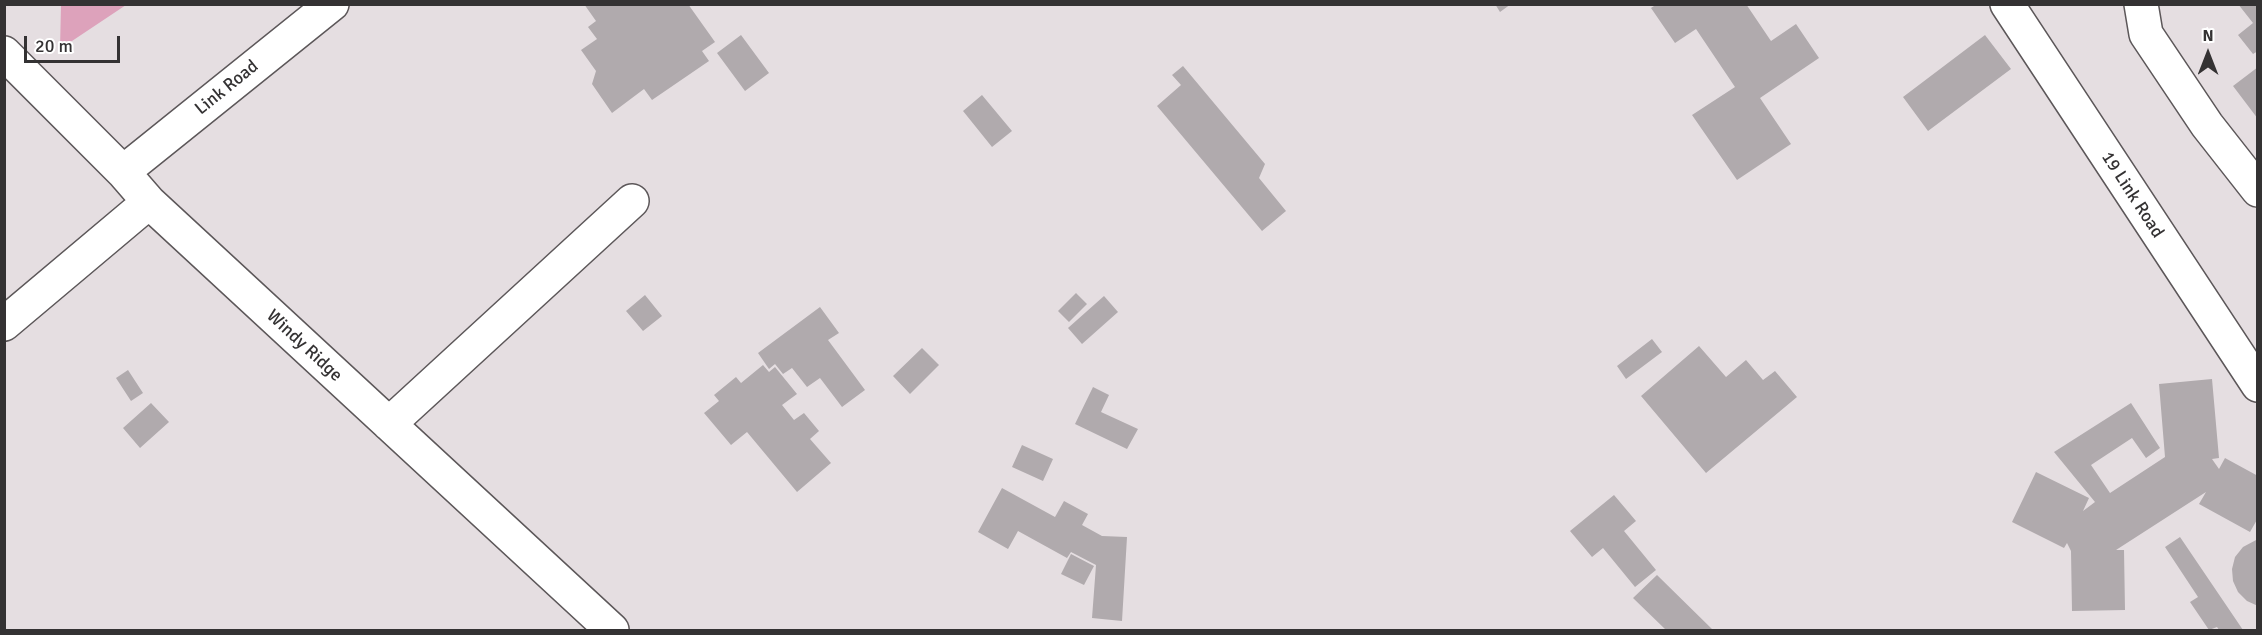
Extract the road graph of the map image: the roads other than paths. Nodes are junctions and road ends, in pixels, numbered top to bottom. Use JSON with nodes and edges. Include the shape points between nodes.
{"nodes":[{"id":1,"x":332,"y":4,"type":"edge"},
{"id":2,"x":2007,"y":4,"type":"edge"},
{"id":3,"x":2141,"y":4,"type":"edge"},
{"id":4,"x":4,"y":53,"type":"edge"},
{"id":5,"x":123,"y":172,"type":"junction"},
{"id":6,"x":2258,"y":190,"type":"edge"},
{"id":7,"x":632,"y":201,"type":"dead end"},
{"id":8,"x":149,"y":202,"type":"junction"},
{"id":9,"x":4,"y":324,"type":"edge"},
{"id":10,"x":2258,"y":385,"type":"edge"},
{"id":11,"x":389,"y":424,"type":"junction"},
{"id":12,"x":612,"y":630,"type":"edge"}],
"edges":[{"from":1,"to":5,"type":"street","name":"Link Road"},
{"from":2,"to":10,"type":"street","name":"19 Link Road"},
{"from":3,"to":6,"type":"street","via":[[2146,33],[2207,125]]},
{"from":4,"to":5,"type":"street","name":"Windy Ridge"},
{"from":5,"to":8,"type":"street","name":"Windy Ridge"},
{"from":7,"to":11,"type":"street"},
{"from":8,"to":9,"type":"street"},
{"from":8,"to":11,"type":"street","name":"Windy Ridge"},
{"from":11,"to":12,"type":"street","name":"Windy Ridge"}]}
